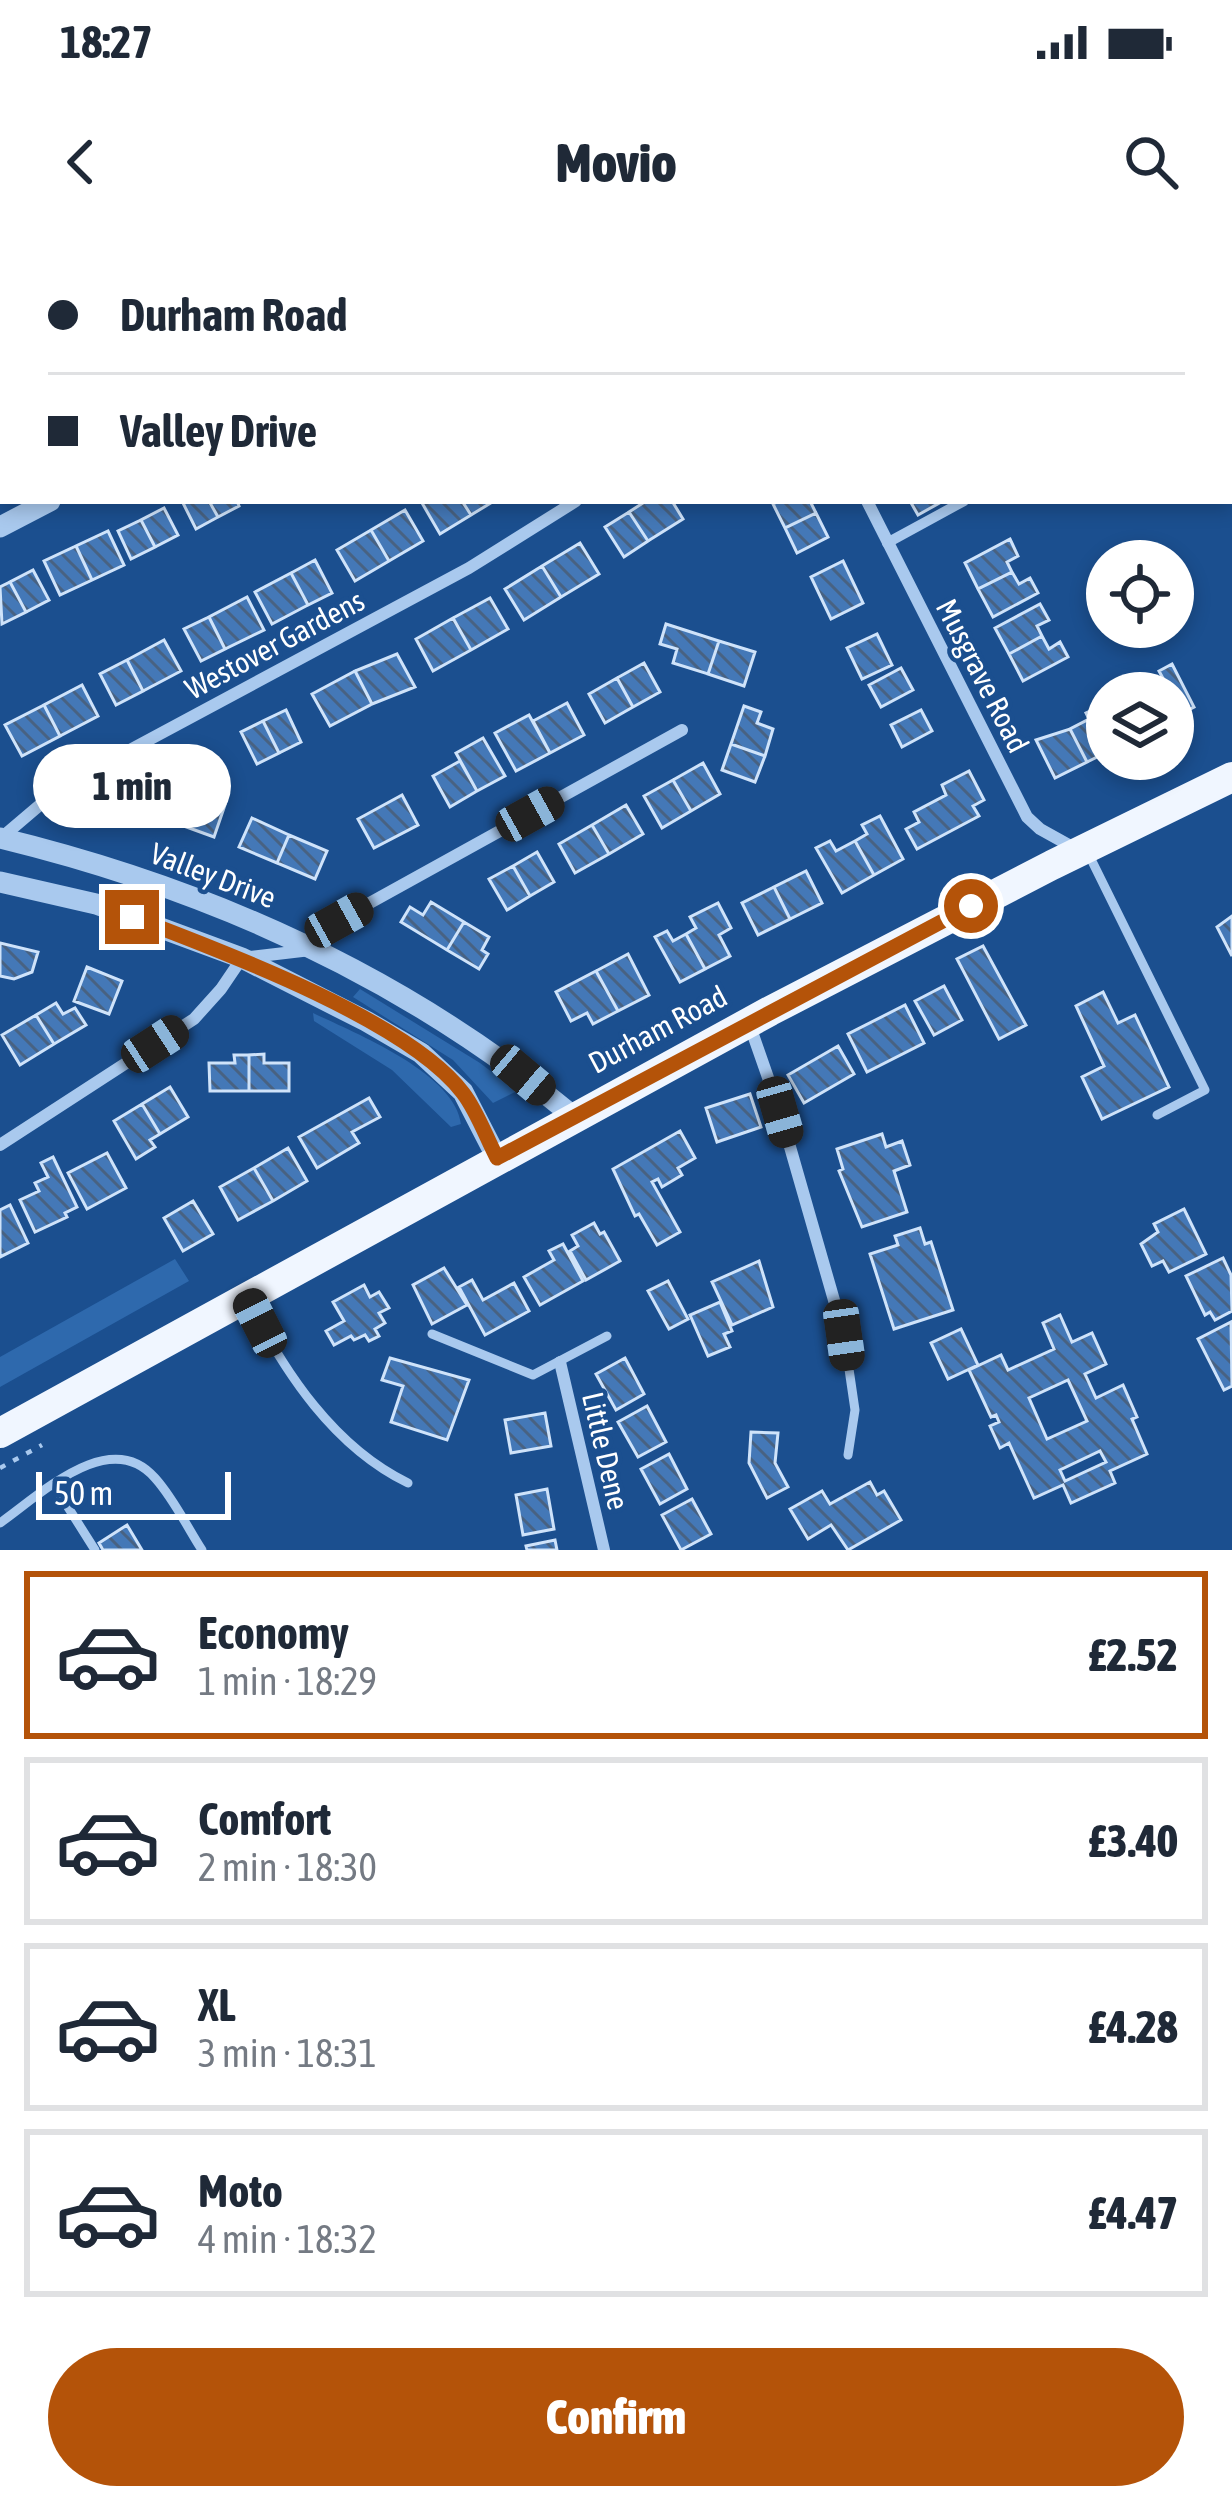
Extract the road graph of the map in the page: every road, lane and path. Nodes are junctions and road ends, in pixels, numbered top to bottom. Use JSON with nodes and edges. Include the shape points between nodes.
{"nodes":[{"id":1,"x":44,"y":504,"type":"edge"},
{"id":2,"x":571,"y":504,"type":"edge"},
{"id":3,"x":868,"y":504,"type":"edge"},
{"id":4,"x":958,"y":504,"type":"edge"},
{"id":5,"x":0,"y":527,"type":"edge"},
{"id":6,"x":887,"y":543,"type":"junction"},
{"id":7,"x":682,"y":730,"type":"dead end"},
{"id":8,"x":1232,"y":777,"type":"edge"},
{"id":9,"x":1,"y":838,"type":"edge"},
{"id":10,"x":1082,"y":850,"type":"junction"},
{"id":11,"x":0,"y":882,"type":"edge"},
{"id":12,"x":319,"y":949,"type":"junction"},
{"id":13,"x":242,"y":958,"type":"junction"},
{"id":14,"x":748,"y":1022,"type":"junction"},
{"id":15,"x":1157,"y":1115,"type":"dead end"},
{"id":16,"x":573,"y":1116,"type":"junction"},
{"id":17,"x":0,"y":1145,"type":"edge"},
{"id":18,"x":497,"y":1158,"type":"junction"},
{"id":19,"x":247,"y":1297,"type":"junction"},
{"id":20,"x":432,"y":1334,"type":"dead end"},
{"id":21,"x":844,"y":1335,"type":"joint"},
{"id":22,"x":608,"y":1336,"type":"dead end"},
{"id":23,"x":560,"y":1362,"type":"junction"},
{"id":24,"x":0,"y":1433,"type":"edge"},
{"id":25,"x":848,"y":1455,"type":"dead end"},
{"id":26,"x":408,"y":1483,"type":"dead end"},
{"id":27,"x":54,"y":1485,"type":"junction"},
{"id":28,"x":0,"y":1523,"type":"edge"},
{"id":29,"x":95,"y":1550,"type":"edge"},
{"id":30,"x":202,"y":1550,"type":"edge"},
{"id":31,"x":604,"y":1550,"type":"edge"}],
"edges":[{"from":1,"to":5,"type":"street"},
{"from":2,"to":9,"type":"street","name":"Westover Gardens","via":[[469,568],[61,788]]},
{"from":3,"to":6,"type":"street","name":"Musgrave Road"},
{"from":4,"to":6,"type":"street"},
{"from":6,"to":10,"type":"street","name":"Musgrave Road","via":[[1027,817]]},
{"from":7,"to":12,"type":"street","via":[[339,920]]},
{"from":8,"to":10,"type":"main road","name":"Durham Road"},
{"from":9,"to":12,"type":"street","name":"Valley Drive","via":[[130,876]]},
{"from":10,"to":14,"type":"main road","name":"Durham Road"},
{"from":10,"to":15,"type":"lane","via":[[1205,1090]]},
{"from":11,"to":13,"type":"street","via":[[96,904]]},
{"from":12,"to":13,"type":"street"},
{"from":12,"to":16,"type":"street","name":"Valley Drive","via":[[415,1001]]},
{"from":13,"to":17,"type":"street","via":[[194,1019]]},
{"from":13,"to":18,"type":"street","via":[[421,1053],[463,1093]]},
{"from":14,"to":16,"type":"main road","name":"Durham Road"},
{"from":14,"to":21,"type":"street"},
{"from":16,"to":18,"type":"main road","name":"Durham Road"},
{"from":18,"to":19,"type":"main road","name":"Durham Road"},
{"from":19,"to":24,"type":"main road","name":"Durham Road"},
{"from":19,"to":26,"type":"lane","via":[[319,1413]]},
{"from":20,"to":23,"type":"lane","via":[[533,1375]]},
{"from":21,"to":25,"type":"lane","via":[[855,1409]]},
{"from":22,"to":23,"type":"lane"},
{"from":23,"to":31,"type":"street","name":"Little Dene"},
{"from":27,"to":28,"type":"lane"},
{"from":27,"to":29,"type":"lane"},
{"from":27,"to":30,"type":"lane","via":[[94,1461],[134,1463],[153,1475]]}]}
